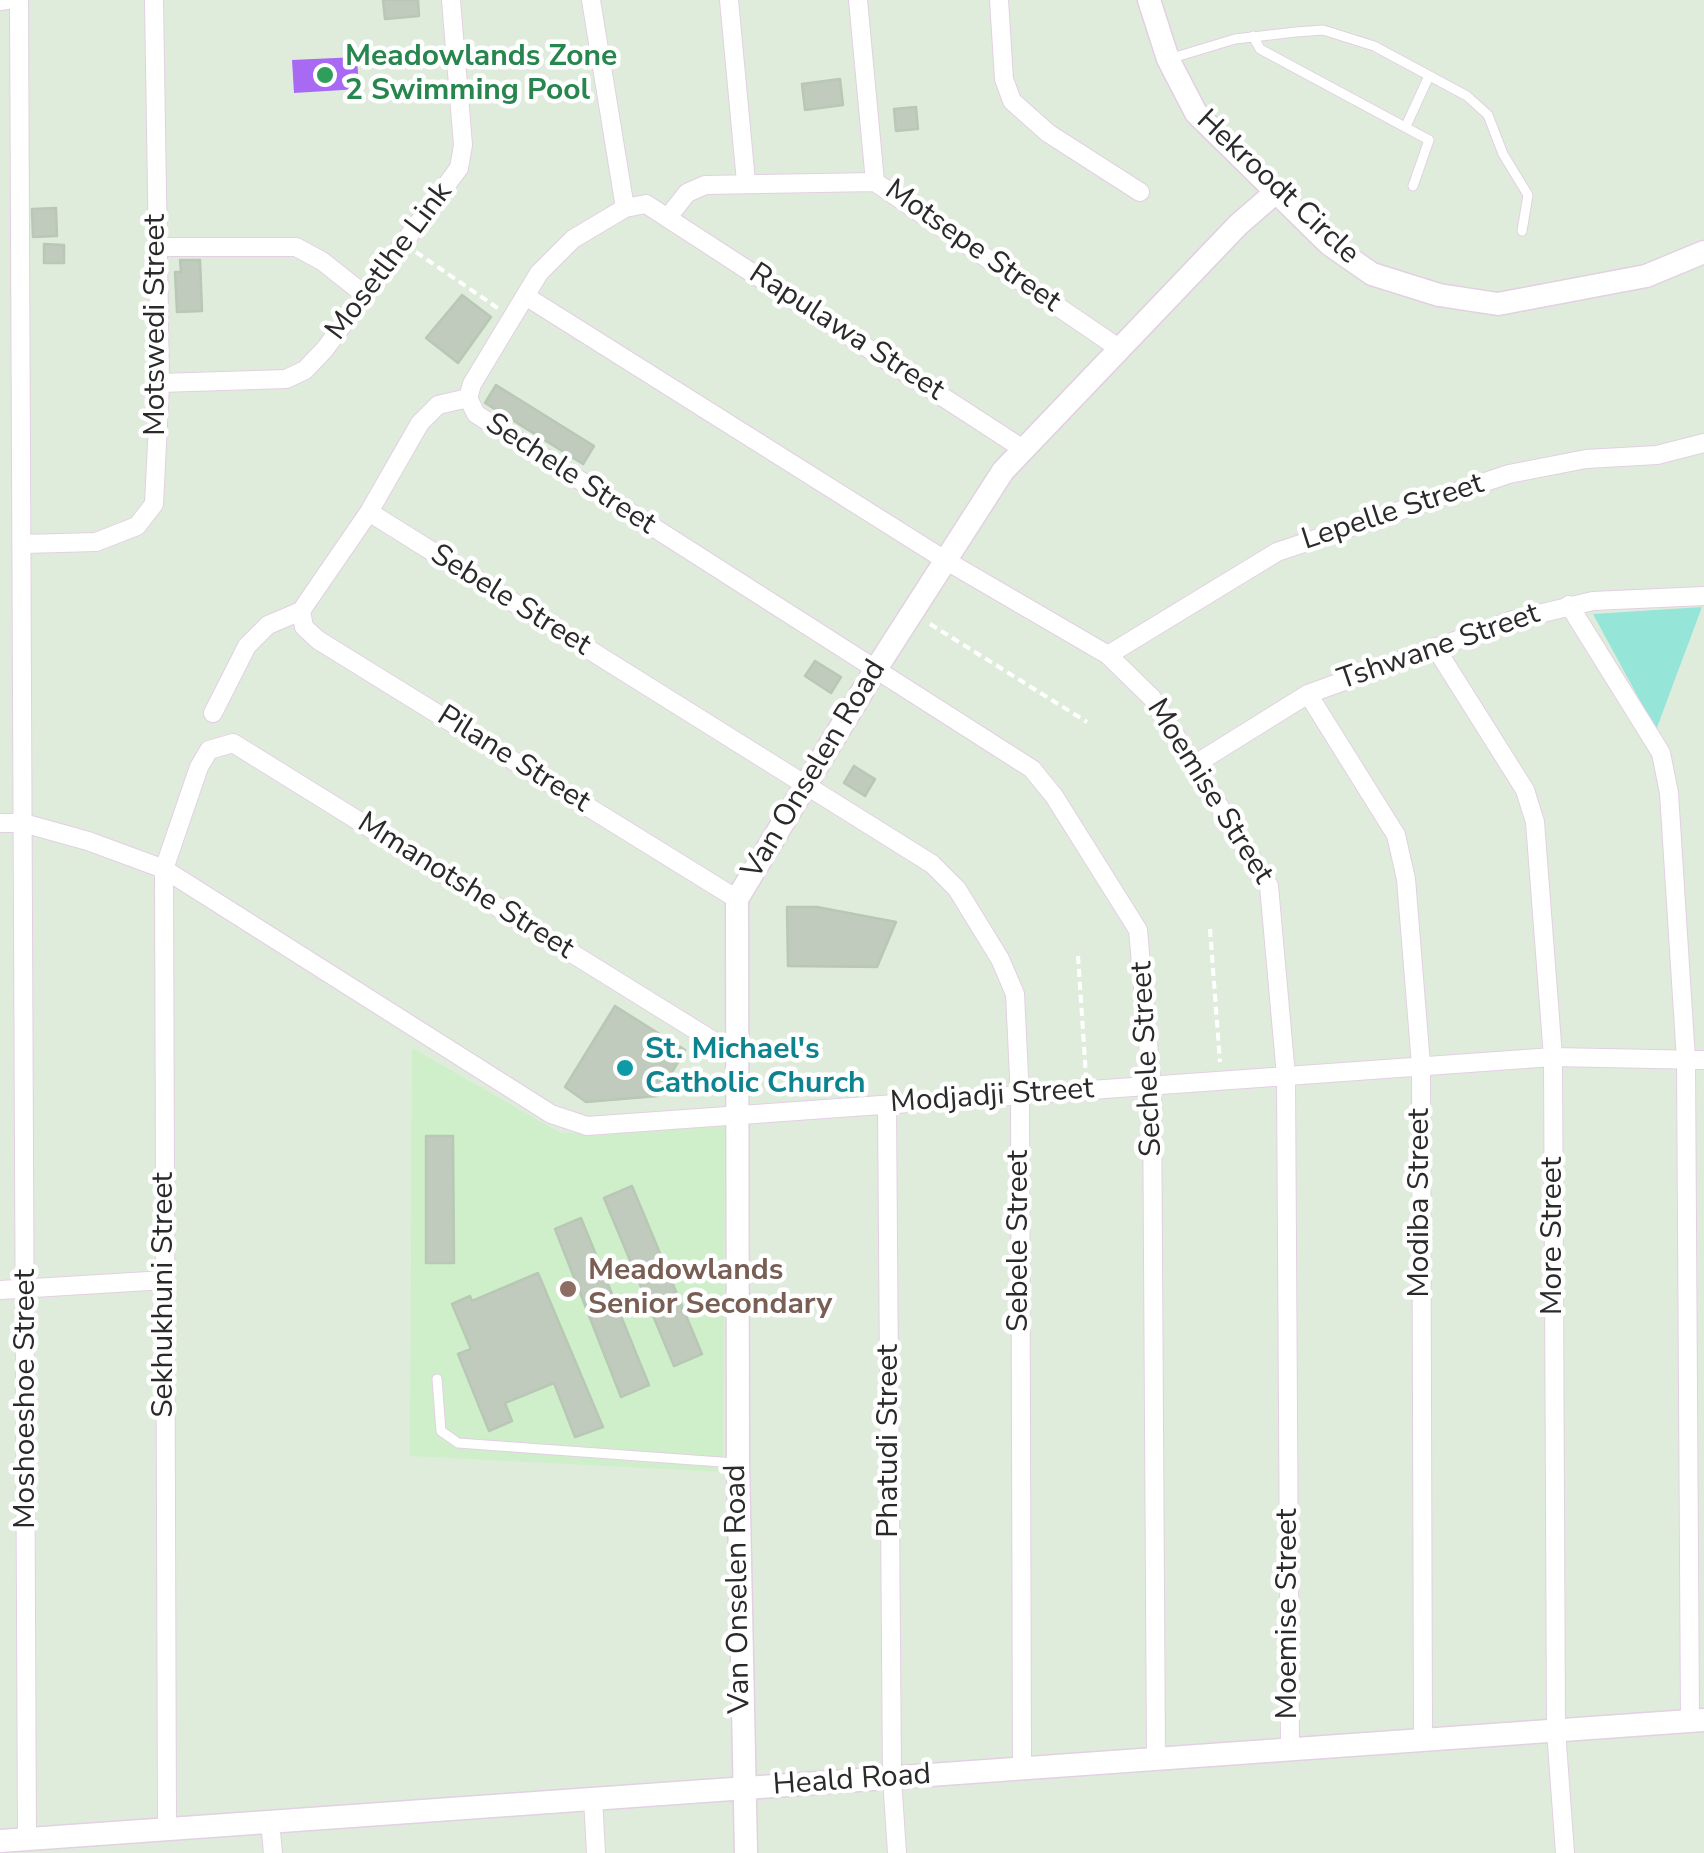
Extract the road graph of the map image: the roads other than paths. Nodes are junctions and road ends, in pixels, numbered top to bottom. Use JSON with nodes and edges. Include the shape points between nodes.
{"nodes":[{"id":1,"x":20,"y":0,"type":"edge"},
{"id":2,"x":154,"y":0,"type":"edge"},
{"id":3,"x":451,"y":0,"type":"edge"},
{"id":4,"x":592,"y":0,"type":"edge"},
{"id":5,"x":729,"y":0,"type":"edge"},
{"id":6,"x":858,"y":0,"type":"edge"},
{"id":7,"x":999,"y":0,"type":"edge"},
{"id":8,"x":1148,"y":0,"type":"edge"},
{"id":9,"x":1253,"y":36,"type":"junction"},
{"id":10,"x":1168,"y":60,"type":"junction"},
{"id":11,"x":1429,"y":76,"type":"junction"},
{"id":12,"x":1406,"y":126,"type":"junction"},
{"id":13,"x":746,"y":182,"type":"junction"},
{"id":14,"x":875,"y":182,"type":"junction"},
{"id":15,"x":1413,"y":186,"type":"dead end"},
{"id":16,"x":1140,"y":192,"type":"dead end"},
{"id":17,"x":1276,"y":192,"type":"junction"},
{"id":18,"x":625,"y":208,"type":"junction"},
{"id":19,"x":669,"y":216,"type":"junction"},
{"id":20,"x":1522,"y":231,"type":"dead end"},
{"id":21,"x":157,"y":247,"type":"junction"},
{"id":22,"x":1704,"y":252,"type":"edge"},
{"id":23,"x":365,"y":295,"type":"junction"},
{"id":24,"x":527,"y":297,"type":"junction"},
{"id":25,"x":1120,"y":349,"type":"junction"},
{"id":26,"x":160,"y":383,"type":"junction"},
{"id":27,"x":468,"y":398,"type":"junction"},
{"id":28,"x":1704,"y":443,"type":"edge"},
{"id":29,"x":1023,"y":450,"type":"junction"},
{"id":30,"x":369,"y":512,"type":"junction"},
{"id":31,"x":24,"y":544,"type":"junction"},
{"id":32,"x":945,"y":560,"type":"junction"},
{"id":33,"x":1704,"y":596,"type":"edge"},
{"id":34,"x":1569,"y":605,"type":"junction"},
{"id":35,"x":301,"y":611,"type":"junction"},
{"id":36,"x":1435,"y":647,"type":"junction"},
{"id":37,"x":1108,"y":655,"type":"junction"},
{"id":38,"x":874,"y":672,"type":"junction"},
{"id":39,"x":1308,"y":694,"type":"junction"},
{"id":40,"x":213,"y":713,"type":"dead end"},
{"id":41,"x":1194,"y":765,"type":"junction"},
{"id":42,"x":199,"y":767,"type":"joint"},
{"id":43,"x":804,"y":785,"type":"junction"},
{"id":44,"x":0,"y":823,"type":"edge"},
{"id":45,"x":23,"y":824,"type":"junction"},
{"id":46,"x":164,"y":869,"type":"junction"},
{"id":47,"x":738,"y":899,"type":"junction"},
{"id":48,"x":736,"y":1055,"type":"junction"},
{"id":49,"x":1553,"y":1057,"type":"junction"},
{"id":50,"x":1695,"y":1060,"type":"edge"},
{"id":51,"x":1421,"y":1065,"type":"junction"},
{"id":52,"x":1286,"y":1076,"type":"junction"},
{"id":53,"x":1152,"y":1087,"type":"junction"},
{"id":54,"x":1020,"y":1097,"type":"junction"},
{"id":55,"x":888,"y":1105,"type":"junction"},
{"id":56,"x":737,"y":1117,"type":"junction"},
{"id":57,"x":164,"y":1280,"type":"junction"},
{"id":58,"x":26,"y":1288,"type":"junction"},
{"id":59,"x":0,"y":1290,"type":"edge"},
{"id":60,"x":437,"y":1379,"type":"dead end"},
{"id":61,"x":738,"y":1463,"type":"junction"},
{"id":62,"x":1697,"y":1720,"type":"edge"},
{"id":63,"x":1556,"y":1730,"type":"junction"},
{"id":64,"x":1423,"y":1739,"type":"junction"},
{"id":65,"x":1290,"y":1748,"type":"junction"},
{"id":66,"x":1156,"y":1758,"type":"junction"},
{"id":67,"x":1022,"y":1768,"type":"junction"},
{"id":68,"x":892,"y":1778,"type":"junction"},
{"id":69,"x":742,"y":1789,"type":"junction"},
{"id":70,"x":593,"y":1798,"type":"junction"},
{"id":71,"x":270,"y":1821,"type":"junction"},
{"id":72,"x":167,"y":1830,"type":"junction"},
{"id":73,"x":27,"y":1838,"type":"junction"},
{"id":74,"x":0,"y":1840,"type":"edge"},
{"id":75,"x":273,"y":1853,"type":"edge"},
{"id":76,"x":596,"y":1853,"type":"edge"},
{"id":77,"x":746,"y":1853,"type":"edge"},
{"id":78,"x":897,"y":1853,"type":"edge"},
{"id":79,"x":1565,"y":1853,"type":"edge"}],
"edges":[{"from":1,"to":31,"type":"street","name":"Moshoeshoe Street"},
{"from":2,"to":21,"type":"street","name":"Motswedi Street"},
{"from":3,"to":23,"type":"street","name":"Mosetlhe Link","via":[[463,158]]},
{"from":4,"to":18,"type":"street"},
{"from":5,"to":13,"type":"street"},
{"from":6,"to":14,"type":"street","name":"Motsepe Street"},
{"from":7,"to":16,"type":"street","via":[[1012,101]]},
{"from":8,"to":10,"type":"street","name":"Hekroodt Circle"},
{"from":9,"to":10,"type":"lane"},
{"from":9,"to":11,"type":"lane","via":[[1342,34]]},
{"from":9,"to":12,"type":"lane","via":[[1260,49]]},
{"from":10,"to":17,"type":"street","name":"Hekroodt Circle","via":[[1196,113]]},
{"from":11,"to":12,"type":"lane"},
{"from":11,"to":20,"type":"lane","via":[[1488,115],[1528,195]]},
{"from":12,"to":15,"type":"lane","via":[[1430,144]]},
{"from":13,"to":14,"type":"street"},
{"from":13,"to":19,"type":"street","via":[[704,184]]},
{"from":14,"to":25,"type":"street","name":"Motsepe Street"},
{"from":17,"to":22,"type":"street","name":"Hekroodt Circle","via":[[1372,274],[1477,303],[1523,301],[1646,276]]},
{"from":17,"to":25,"type":"street","name":"Van Onselen Road"},
{"from":18,"to":19,"type":"street","via":[[646,204]]},
{"from":18,"to":24,"type":"street","via":[[563,248],[538,273]]},
{"from":19,"to":29,"type":"street","name":"Rapulawa Street"},
{"from":21,"to":23,"type":"street","via":[[296,247]]},
{"from":21,"to":26,"type":"street","name":"Motswedi Street"},
{"from":23,"to":26,"type":"street","name":"Mosetlhe Link","via":[[296,376]]},
{"from":24,"to":27,"type":"street"},
{"from":24,"to":32,"type":"street","name":"Moemise Street"},
{"from":25,"to":29,"type":"street","name":"Van Onselen Road"},
{"from":26,"to":31,"type":"street","name":"Motswedi Street","via":[[157,489],[147,515],[137,526],[96,542]]},
{"from":27,"to":30,"type":"street","via":[[438,405],[420,422]]},
{"from":27,"to":38,"type":"street","name":"Sechele Street","via":[[476,414]]},
{"from":28,"to":37,"type":"street","name":"Lepelle Street","via":[[1656,456],[1542,466],[1277,552]]},
{"from":29,"to":32,"type":"street","name":"Van Onselen Road"},
{"from":30,"to":35,"type":"street"},
{"from":30,"to":43,"type":"street","name":"Sebele Street"},
{"from":31,"to":45,"type":"street","name":"Moshoeshoe Street"},
{"from":32,"to":37,"type":"street","name":"Moemise Street"},
{"from":32,"to":38,"type":"street","name":"Van Onselen Road"},
{"from":33,"to":34,"type":"street","name":"Tshwane Street"},
{"from":34,"to":36,"type":"street","name":"Tshwane Street"},
{"from":34,"to":50,"type":"street","via":[[1666,767]]},
{"from":35,"to":40,"type":"street","via":[[268,625],[247,646]]},
{"from":35,"to":47,"type":"street","name":"Pilane Street","via":[[304,627],[318,640]]},
{"from":36,"to":39,"type":"street","name":"Tshwane Street"},
{"from":36,"to":49,"type":"street","name":"More Street","via":[[1530,804]]},
{"from":37,"to":41,"type":"street","name":"Moemise Street","via":[[1152,698]]},
{"from":38,"to":43,"type":"street","name":"Van Onselen Road"},
{"from":38,"to":53,"type":"street","name":"Sechele Street","via":[[1032,769],[1054,796],[1138,930]]},
{"from":39,"to":41,"type":"street","name":"Tshwane Street"},
{"from":39,"to":51,"type":"street","name":"Modiba Street","via":[[1402,851]]},
{"from":41,"to":52,"type":"street","name":"Moemise Street","via":[[1273,900]]},
{"from":42,"to":46,"type":"street","name":"Sekhukhuni Street"},
{"from":42,"to":48,"type":"street","name":"Mmanotshe Street","via":[[209,750],[233,742]]},
{"from":43,"to":47,"type":"street","name":"Van Onselen Road"},
{"from":43,"to":54,"type":"street","name":"Sebele Street","via":[[932,864],[957,889],[1016,994]]},
{"from":44,"to":45,"type":"street","name":"Modjadji Street"},
{"from":45,"to":46,"type":"street","name":"Modjadji Street"},
{"from":45,"to":58,"type":"street","name":"Moshoeshoe Street"},
{"from":46,"to":56,"type":"street","name":"Modjadji Street","via":[[570,1123]]},
{"from":46,"to":57,"type":"street","name":"Sekhukhuni Street"},
{"from":47,"to":48,"type":"street","name":"Van Onselen Road"},
{"from":48,"to":56,"type":"street","name":"Van Onselen Road"},
{"from":49,"to":50,"type":"street","name":"Modjadji Street"},
{"from":49,"to":51,"type":"street","name":"Modjadji Street"},
{"from":49,"to":63,"type":"street","name":"More Street"},
{"from":50,"to":62,"type":"street"},
{"from":51,"to":52,"type":"street","name":"Modjadji Street"},
{"from":51,"to":64,"type":"street","name":"Modiba Street"},
{"from":52,"to":53,"type":"street","name":"Modjadji Street"},
{"from":52,"to":65,"type":"street","name":"Moemise Street"},
{"from":53,"to":54,"type":"street","name":"Modjadji Street"},
{"from":53,"to":66,"type":"street","name":"Sechele Street"},
{"from":54,"to":55,"type":"street","name":"Modjadji Street"},
{"from":54,"to":67,"type":"street","name":"Sebele Street"},
{"from":55,"to":56,"type":"street","name":"Modjadji Street"},
{"from":55,"to":68,"type":"street","name":"Phatudi Street"},
{"from":56,"to":61,"type":"street","name":"Van Onselen Road"},
{"from":57,"to":58,"type":"street"},
{"from":57,"to":72,"type":"street","name":"Sekhukhuni Street"},
{"from":58,"to":59,"type":"street"},
{"from":58,"to":73,"type":"street","name":"Moshoeshoe Street"},
{"from":60,"to":61,"type":"lane","via":[[441,1431],[458,1443]]},
{"from":61,"to":69,"type":"street","name":"Van Onselen Road"},
{"from":62,"to":63,"type":"street","name":"Heald Road"},
{"from":63,"to":64,"type":"street","name":"Heald Road"},
{"from":63,"to":79,"type":"street","name":"More Street"},
{"from":64,"to":65,"type":"street","name":"Heald Road"},
{"from":65,"to":66,"type":"street","name":"Heald Road"},
{"from":66,"to":67,"type":"street","name":"Heald Road"},
{"from":67,"to":68,"type":"street","name":"Heald Road"},
{"from":68,"to":69,"type":"street","name":"Heald Road"},
{"from":68,"to":78,"type":"street","name":"Phatudi Street"},
{"from":69,"to":70,"type":"street","name":"Heald Road"},
{"from":69,"to":77,"type":"street","name":"Van Onselen Road"},
{"from":70,"to":71,"type":"street","name":"Heald Road"},
{"from":70,"to":76,"type":"street"},
{"from":71,"to":72,"type":"street","name":"Heald Road"},
{"from":71,"to":75,"type":"street"},
{"from":72,"to":73,"type":"street","name":"Heald Road"},
{"from":73,"to":74,"type":"street","name":"Heald Road"}]}
